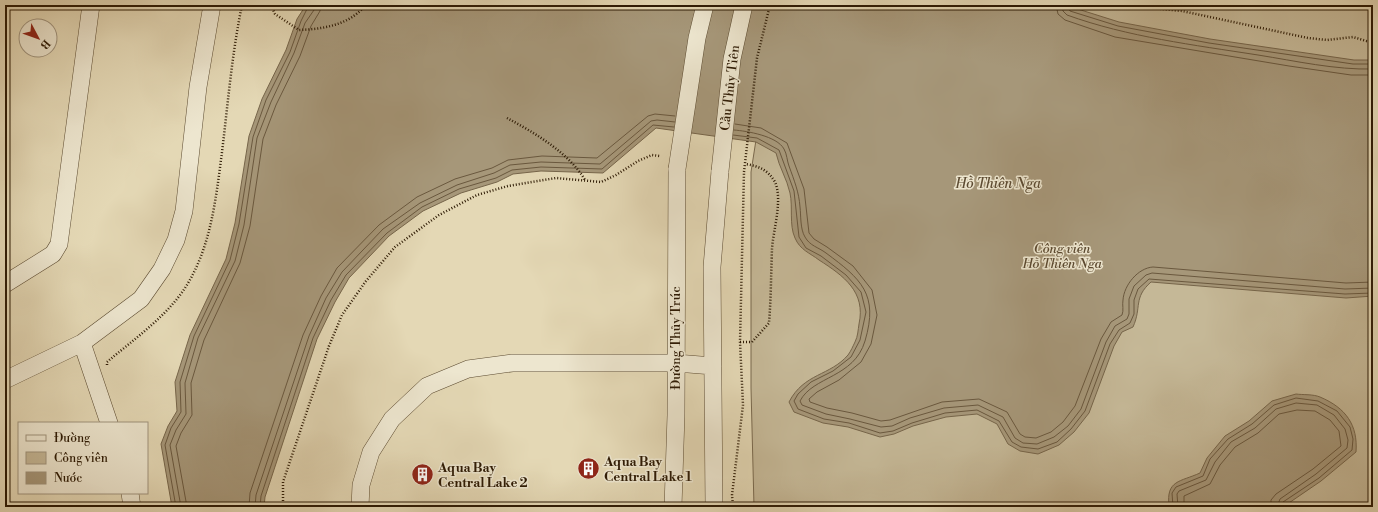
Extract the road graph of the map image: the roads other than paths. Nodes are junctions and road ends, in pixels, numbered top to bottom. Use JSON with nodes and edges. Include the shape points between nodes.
{"nodes":[{"id":1,"x":91,"y":5,"type":"edge"},
{"id":2,"x":212,"y":5,"type":"edge"},
{"id":3,"x":705,"y":5,"type":"edge"},
{"id":4,"x":744,"y":5,"type":"edge"},
{"id":5,"x":5,"y":284,"type":"edge"},
{"id":6,"x":82,"y":343,"type":"junction"},
{"id":7,"x":676,"y":363,"type":"junction"},
{"id":8,"x":713,"y":366,"type":"junction"},
{"id":9,"x":5,"y":380,"type":"edge"},
{"id":10,"x":109,"y":422,"type":"edge"},
{"id":11,"x":130,"y":494,"type":"edge"},
{"id":12,"x":132,"y":507,"type":"edge"},
{"id":13,"x":360,"y":507,"type":"edge"},
{"id":14,"x":673,"y":507,"type":"edge"},
{"id":15,"x":714,"y":507,"type":"edge"}],
"edges":[{"from":1,"to":5,"type":"street","via":[[59,244],[53,254]]},
{"from":2,"to":6,"type":"street","via":[[198,88],[184,211],[176,240],[162,269],[141,299]]},
{"from":3,"to":7,"type":"street","name":"Đường Thủy Trúc","bridge":true,"via":[[697,38],[677,169]]},
{"from":4,"to":8,"type":"street","name":"Cầu Thủy Tiên","bridge":true,"via":[[732,58],[720,171],[712,267]]},
{"from":6,"to":9,"type":"street"},
{"from":6,"to":10,"type":"street"},
{"from":7,"to":8,"type":"street"},
{"from":7,"to":13,"type":"street","via":[[512,363],[468,369],[427,386],[392,419],[371,452],[361,485]]},
{"from":7,"to":14,"type":"street","name":"Đường Thủy Trúc"},
{"from":8,"to":15,"type":"street"},
{"from":11,"to":12,"type":"street"}]}
